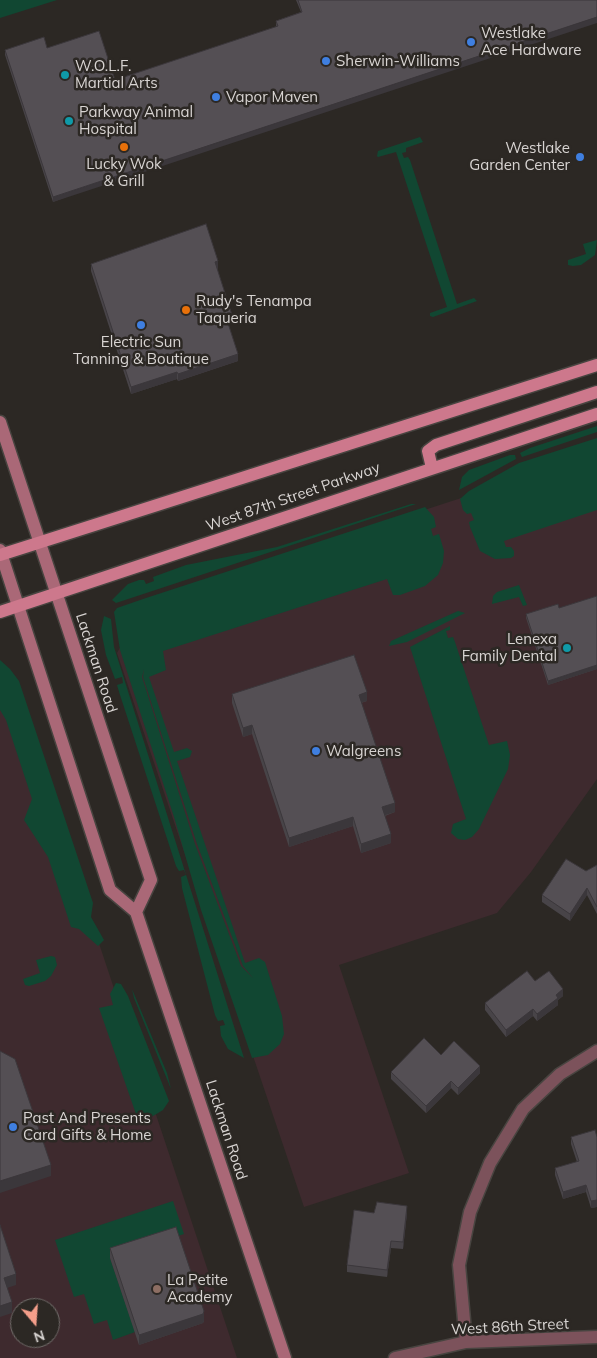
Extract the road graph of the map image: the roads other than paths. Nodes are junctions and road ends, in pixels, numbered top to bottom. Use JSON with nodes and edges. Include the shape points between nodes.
{"nodes":[{"id":1,"x":597,"y":365,"type":"edge"},
{"id":2,"x":597,"y":392,"type":"edge"},
{"id":3,"x":597,"y":414,"type":"edge"},
{"id":4,"x":0,"y":422,"type":"edge"},
{"id":5,"x":432,"y":468,"type":"junction"},
{"id":6,"x":40,"y":543,"type":"junction"},
{"id":7,"x":1,"y":553,"type":"edge"},
{"id":8,"x":56,"y":594,"type":"junction"},
{"id":9,"x":18,"y":606,"type":"junction"},
{"id":10,"x":0,"y":612,"type":"edge"},
{"id":11,"x":136,"y":912,"type":"junction"},
{"id":12,"x":597,"y":1051,"type":"edge"},
{"id":13,"x":597,"y":1337,"type":"edge"},
{"id":14,"x":466,"y":1342,"type":"junction"},
{"id":15,"x":284,"y":1358,"type":"edge"},
{"id":16,"x":395,"y":1358,"type":"edge"}],
"edges":[{"from":1,"to":6,"type":"main road","name":"West 87th Street Parkway"},
{"from":2,"to":5,"type":"main road","via":[[436,445],[428,451]]},
{"from":3,"to":5,"type":"main road","name":"West 87th Street Parkway"},
{"from":4,"to":6,"type":"main road","name":"Lackman Road"},
{"from":5,"to":8,"type":"main road","name":"West 87th Street Parkway"},
{"from":6,"to":7,"type":"main road","name":"West 87th Street Parkway"},
{"from":6,"to":8,"type":"main road","name":"Lackman Road"},
{"from":7,"to":9,"type":"main road"},
{"from":8,"to":9,"type":"main road","name":"West 87th Street Parkway"},
{"from":8,"to":11,"type":"main road","name":"Lackman Road","via":[[151,880]]},
{"from":9,"to":10,"type":"main road","name":"West 87th Street Parkway"},
{"from":9,"to":11,"type":"main road","via":[[110,890]]},
{"from":11,"to":15,"type":"main road","name":"Lackman Road"},
{"from":12,"to":14,"type":"street","via":[[560,1074],[522,1109],[490,1163],[470,1212],[459,1265]]},
{"from":13,"to":14,"type":"street","name":"West 86th Street"},
{"from":14,"to":16,"type":"street","name":"West 86th Street"}]}
